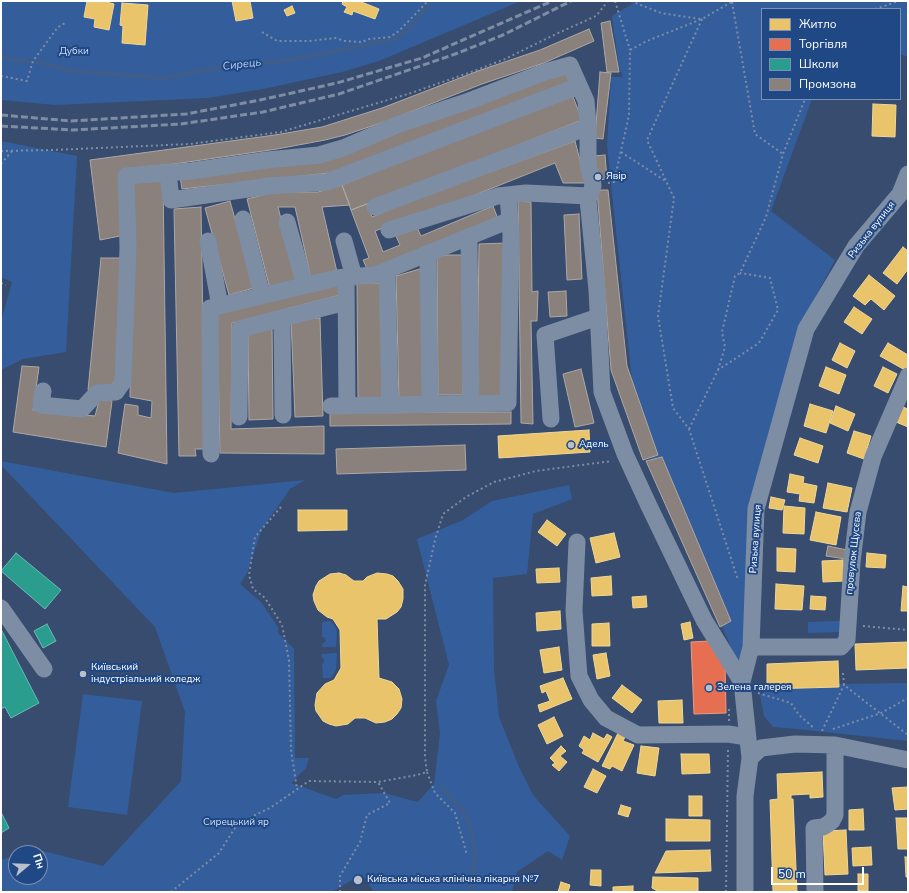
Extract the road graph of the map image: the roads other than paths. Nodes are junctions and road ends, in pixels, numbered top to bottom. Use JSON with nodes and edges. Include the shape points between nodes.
{"nodes":[{"id":1,"x":579,"y":86,"type":"junction"},
{"id":2,"x":588,"y":127,"type":"junction"},
{"id":3,"x":168,"y":172,"type":"junction"},
{"id":4,"x":908,"y":174,"type":"edge"},
{"id":5,"x":591,"y":191,"type":"junction"},
{"id":6,"x":508,"y":195,"type":"junction"},
{"id":7,"x":375,"y":207,"type":"dead end"},
{"id":8,"x":243,"y":219,"type":"dead end"},
{"id":9,"x":510,"y":220,"type":"junction"},
{"id":10,"x":288,"y":222,"type":"dead end"},
{"id":11,"x":389,"y":230,"type":"dead end"},
{"id":12,"x":469,"y":237,"type":"junction"},
{"id":13,"x":208,"y":241,"type":"dead end"},
{"id":14,"x":344,"y":241,"type":"dead end"},
{"id":15,"x":428,"y":254,"type":"junction"},
{"id":16,"x":387,"y":271,"type":"junction"},
{"id":17,"x":350,"y":277,"type":"junction"},
{"id":18,"x":305,"y":285,"type":"junction"},
{"id":19,"x":262,"y":296,"type":"junction"},
{"id":20,"x":346,"y":302,"type":"junction"},
{"id":21,"x":220,"y":306,"type":"junction"},
{"id":22,"x":598,"y":317,"type":"junction"},
{"id":23,"x":282,"y":318,"type":"junction"},
{"id":24,"x":908,"y":376,"type":"edge"},
{"id":25,"x":43,"y":390,"type":"dead end"},
{"id":26,"x":430,"y":404,"type":"junction"},
{"id":27,"x":471,"y":404,"type":"junction"},
{"id":28,"x":390,"y":405,"type":"junction"},
{"id":29,"x":283,"y":415,"type":"dead end"},
{"id":30,"x":239,"y":417,"type":"dead end"},
{"id":31,"x":551,"y":419,"type":"dead end"},
{"id":32,"x":211,"y":454,"type":"dead end"},
{"id":33,"x":577,"y":542,"type":"dead end"},
{"id":34,"x":1,"y":608,"type":"edge"},
{"id":35,"x":751,"y":647,"type":"junction"},
{"id":36,"x":44,"y":669,"type":"dead end"},
{"id":37,"x":748,"y":687,"type":"junction"},
{"id":38,"x":747,"y":737,"type":"junction"},
{"id":39,"x":835,"y":745,"type":"junction"},
{"id":40,"x":750,"y":758,"type":"junction"},
{"id":41,"x":908,"y":760,"type":"edge"},
{"id":42,"x":746,"y":892,"type":"edge"},
{"id":43,"x":815,"y":892,"type":"edge"}],
"edges":[{"from":1,"to":2,"type":"street","via":[[586,101]]},
{"from":1,"to":3,"type":"street","via":[[570,65],[319,155]]},
{"from":1,"to":3,"type":"street","via":[[328,182],[269,186],[171,200]]},
{"from":2,"to":5,"type":"street"},
{"from":2,"to":7,"type":"street"},
{"from":3,"to":25,"type":"street","via":[[126,176],[128,247],[123,382],[116,392],[97,393],[82,409],[41,405]]},
{"from":4,"to":35,"type":"street","name":"Ризька вулиця","via":[[900,194],[856,246],[806,329],[756,509]]},
{"from":5,"to":6,"type":"street"},
{"from":5,"to":22,"type":"street","via":[[588,200]]},
{"from":6,"to":9,"type":"street"},
{"from":6,"to":11,"type":"street"},
{"from":8,"to":19,"type":"street"},
{"from":9,"to":12,"type":"street"},
{"from":9,"to":27,"type":"street","via":[[508,403]]},
{"from":10,"to":18,"type":"street"},
{"from":12,"to":15,"type":"street"},
{"from":12,"to":27,"type":"street"},
{"from":13,"to":21,"type":"street"},
{"from":14,"to":17,"type":"street"},
{"from":15,"to":16,"type":"street"},
{"from":15,"to":26,"type":"street"},
{"from":16,"to":17,"type":"street","via":[[375,275]]},
{"from":16,"to":28,"type":"street"},
{"from":17,"to":18,"type":"street"},
{"from":17,"to":20,"type":"street"},
{"from":18,"to":19,"type":"street"},
{"from":19,"to":21,"type":"street"},
{"from":20,"to":23,"type":"street"},
{"from":20,"to":28,"type":"street","via":[[339,406]]},
{"from":21,"to":32,"type":"street","via":[[210,308]]},
{"from":22,"to":31,"type":"street","via":[[545,335]]},
{"from":22,"to":37,"type":"street","via":[[602,392],[625,454],[704,620]]},
{"from":23,"to":29,"type":"street"},
{"from":23,"to":30,"type":"street","via":[[240,329]]},
{"from":24,"to":35,"type":"street","name":"провулок Щусєва","via":[[874,457],[858,512],[847,640],[841,647]]},
{"from":26,"to":27,"type":"street"},
{"from":26,"to":28,"type":"street"},
{"from":33,"to":38,"type":"street","via":[[574,611],[580,676],[591,700],[606,718],[638,735],[728,734]]},
{"from":34,"to":36,"type":"street"},
{"from":35,"to":37,"type":"street","name":"Ризька вулиця"},
{"from":37,"to":38,"type":"street","name":"Ризька вулиця"},
{"from":38,"to":40,"type":"street","name":"Ризька вулиця"},
{"from":39,"to":40,"type":"street","via":[[796,744],[761,748]]},
{"from":39,"to":41,"type":"street"},
{"from":39,"to":43,"type":"street","via":[[835,815],[828,824],[814,828]]},
{"from":40,"to":42,"type":"street","name":"Ризька вулиця","via":[[745,796]]}]}
